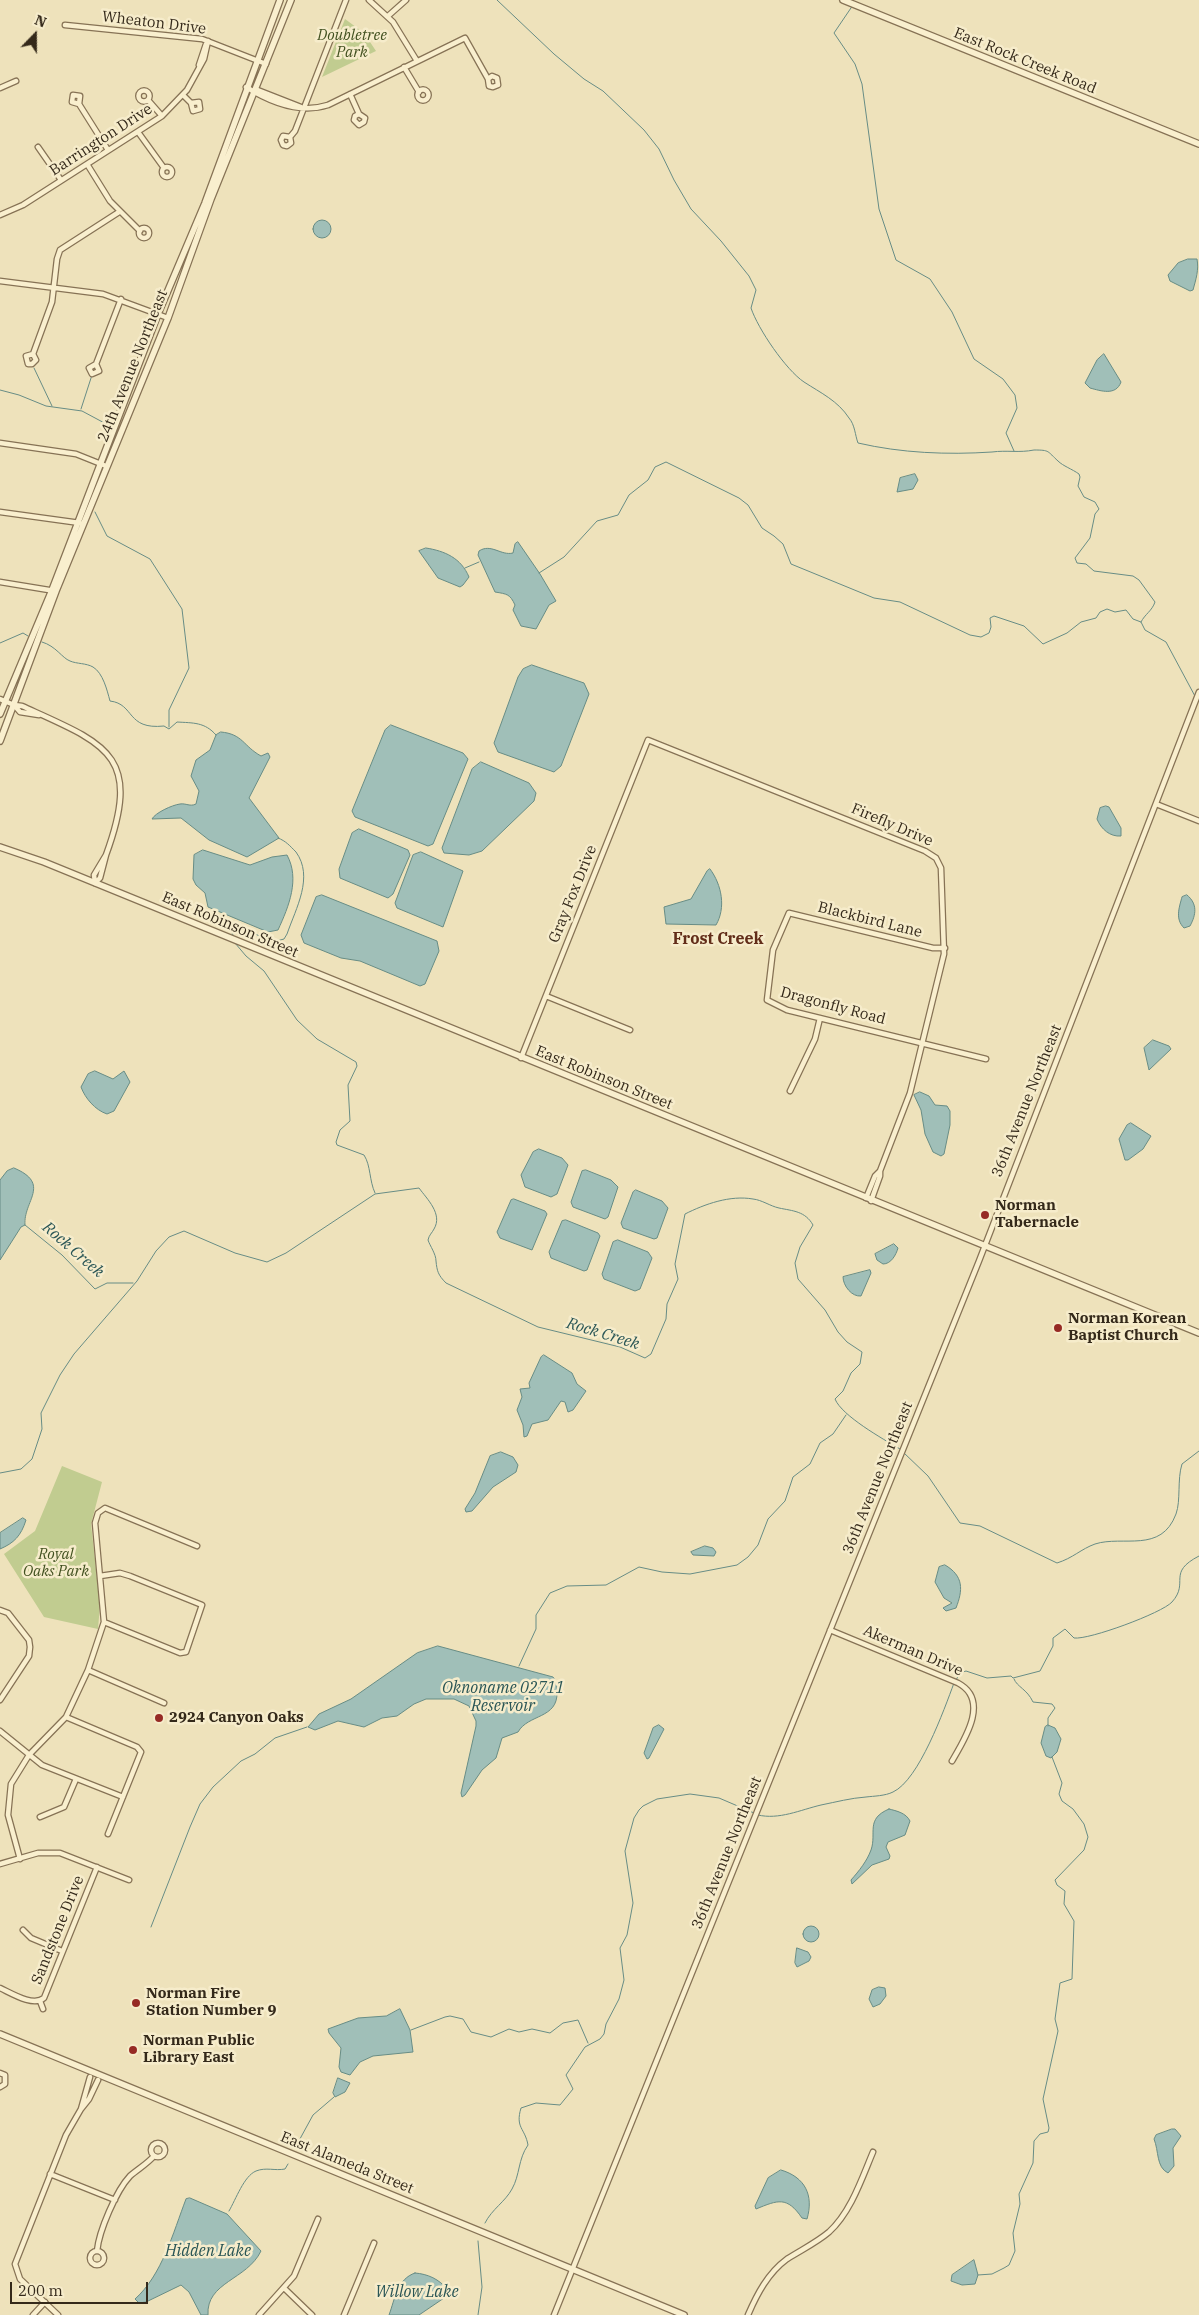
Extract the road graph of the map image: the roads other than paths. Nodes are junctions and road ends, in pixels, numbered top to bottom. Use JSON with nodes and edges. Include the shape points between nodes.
{"nodes":[{"id":1,"x":280,"y":0,"type":"edge"},
{"id":2,"x":291,"y":0,"type":"edge"},
{"id":3,"x":346,"y":0,"type":"edge"},
{"id":4,"x":369,"y":0,"type":"edge"},
{"id":5,"x":406,"y":0,"type":"edge"},
{"id":6,"x":843,"y":0,"type":"edge"},
{"id":7,"x":388,"y":16,"type":"junction"},
{"id":8,"x":65,"y":25,"type":"dead end"},
{"id":9,"x":208,"y":41,"type":"junction"},
{"id":10,"x":257,"y":60,"type":"junction"},
{"id":11,"x":417,"y":61,"type":"junction"},
{"id":12,"x":266,"y":64,"type":"junction"},
{"id":13,"x":404,"y":68,"type":"junction"},
{"id":14,"x":488,"y":79,"type":"dead end"},
{"id":15,"x":16,"y":81,"type":"dead end"},
{"id":16,"x":246,"y":87,"type":"junction"},
{"id":17,"x":0,"y":88,"type":"edge"},
{"id":18,"x":256,"y":91,"type":"junction"},
{"id":19,"x":418,"y":92,"type":"dead end"},
{"id":20,"x":350,"y":94,"type":"junction"},
{"id":21,"x":183,"y":96,"type":"junction"},
{"id":22,"x":148,"y":100,"type":"dead end"},
{"id":23,"x":191,"y":103,"type":"dead end"},
{"id":24,"x":79,"y":104,"type":"dead end"},
{"id":25,"x":304,"y":108,"type":"junction"},
{"id":26,"x":359,"y":114,"type":"dead end"},
{"id":27,"x":162,"y":116,"type":"junction"},
{"id":28,"x":138,"y":132,"type":"junction"},
{"id":29,"x":290,"y":137,"type":"dead end"},
{"id":30,"x":1199,"y":144,"type":"edge"},
{"id":31,"x":38,"y":147,"type":"dead end"},
{"id":32,"x":108,"y":150,"type":"junction"},
{"id":33,"x":87,"y":164,"type":"junction"},
{"id":34,"x":164,"y":168,"type":"dead end"},
{"id":35,"x":61,"y":180,"type":"junction"},
{"id":36,"x":119,"y":212,"type":"junction"},
{"id":37,"x":0,"y":215,"type":"edge"},
{"id":38,"x":140,"y":231,"type":"dead end"},
{"id":39,"x":0,"y":281,"type":"edge"},
{"id":40,"x":54,"y":287,"type":"junction"},
{"id":41,"x":121,"y":299,"type":"junction"},
{"id":42,"x":158,"y":314,"type":"junction"},
{"id":43,"x":168,"y":318,"type":"junction"},
{"id":44,"x":32,"y":354,"type":"dead end"},
{"id":45,"x":96,"y":364,"type":"dead end"},
{"id":46,"x":0,"y":443,"type":"edge"},
{"id":47,"x":104,"y":465,"type":"junction"},
{"id":48,"x":0,"y":512,"type":"edge"},
{"id":49,"x":81,"y":523,"type":"junction"},
{"id":50,"x":0,"y":582,"type":"edge"},
{"id":51,"x":54,"y":590,"type":"junction"},
{"id":52,"x":1199,"y":692,"type":"edge"},
{"id":53,"x":2,"y":700,"type":"edge"},
{"id":54,"x":14,"y":705,"type":"junction"},
{"id":55,"x":0,"y":714,"type":"edge"},
{"id":56,"x":648,"y":740,"type":"joint"},
{"id":57,"x":0,"y":741,"type":"edge"},
{"id":58,"x":1156,"y":804,"type":"junction"},
{"id":59,"x":1199,"y":821,"type":"edge"},
{"id":60,"x":0,"y":847,"type":"edge"},
{"id":61,"x":95,"y":883,"type":"junction"},
{"id":62,"x":790,"y":913,"type":"joint"},
{"id":63,"x":945,"y":948,"type":"junction"},
{"id":64,"x":546,"y":996,"type":"junction"},
{"id":65,"x":820,"y":1018,"type":"junction"},
{"id":66,"x":630,"y":1030,"type":"dead end"},
{"id":67,"x":923,"y":1043,"type":"junction"},
{"id":68,"x":521,"y":1058,"type":"junction"},
{"id":69,"x":986,"y":1058,"type":"dead end"},
{"id":70,"x":790,"y":1091,"type":"dead end"},
{"id":71,"x":868,"y":1200,"type":"junction"},
{"id":72,"x":984,"y":1246,"type":"junction"},
{"id":73,"x":1199,"y":1333,"type":"edge"},
{"id":74,"x":197,"y":1546,"type":"dead end"},
{"id":75,"x":100,"y":1576,"type":"junction"},
{"id":76,"x":0,"y":1610,"type":"edge"},
{"id":77,"x":104,"y":1622,"type":"junction"},
{"id":78,"x":830,"y":1630,"type":"junction"},
{"id":79,"x":88,"y":1670,"type":"junction"},
{"id":80,"x":0,"y":1700,"type":"edge"},
{"id":81,"x":164,"y":1703,"type":"dead end"},
{"id":82,"x":66,"y":1717,"type":"junction"},
{"id":83,"x":0,"y":1731,"type":"edge"},
{"id":84,"x":29,"y":1755,"type":"junction"},
{"id":85,"x":952,"y":1761,"type":"dead end"},
{"id":86,"x":76,"y":1779,"type":"junction"},
{"id":87,"x":122,"y":1797,"type":"junction"},
{"id":88,"x":7,"y":1806,"type":"junction"},
{"id":89,"x":0,"y":1807,"type":"edge"},
{"id":90,"x":40,"y":1817,"type":"dead end"},
{"id":91,"x":108,"y":1834,"type":"dead end"},
{"id":92,"x":20,"y":1859,"type":"junction"},
{"id":93,"x":0,"y":1864,"type":"edge"},
{"id":94,"x":97,"y":1867,"type":"junction"},
{"id":95,"x":129,"y":1880,"type":"dead end"},
{"id":96,"x":23,"y":1930,"type":"dead end"},
{"id":97,"x":62,"y":1951,"type":"junction"},
{"id":98,"x":0,"y":1988,"type":"edge"},
{"id":99,"x":40,"y":2001,"type":"junction"},
{"id":100,"x":43,"y":2009,"type":"dead end"},
{"id":101,"x":0,"y":2034,"type":"edge"},
{"id":102,"x":0,"y":2073,"type":"edge"},
{"id":103,"x":90,"y":2077,"type":"dead end"},
{"id":104,"x":98,"y":2080,"type":"dead end"},
{"id":105,"x":0,"y":2087,"type":"edge"},
{"id":106,"x":81,"y":2109,"type":"junction"},
{"id":107,"x":872,"y":2152,"type":"dead end"},
{"id":108,"x":154,"y":2156,"type":"dead end"},
{"id":109,"x":50,"y":2174,"type":"junction"},
{"id":110,"x":115,"y":2200,"type":"junction"},
{"id":111,"x":318,"y":2219,"type":"dead end"},
{"id":112,"x":374,"y":2243,"type":"dead end"},
{"id":113,"x":97,"y":2252,"type":"dead end"},
{"id":114,"x":572,"y":2269,"type":"junction"},
{"id":115,"x":284,"y":2288,"type":"junction"},
{"id":116,"x":45,"y":2302,"type":"junction"},
{"id":117,"x":32,"y":2315,"type":"edge"},
{"id":118,"x":58,"y":2315,"type":"edge"},
{"id":119,"x":259,"y":2315,"type":"edge"},
{"id":120,"x":312,"y":2315,"type":"edge"},
{"id":121,"x":344,"y":2315,"type":"edge"},
{"id":122,"x":554,"y":2315,"type":"edge"},
{"id":123,"x":684,"y":2315,"type":"edge"},
{"id":124,"x":748,"y":2315,"type":"edge"}],
"edges":[{"from":1,"to":10,"type":"street","name":"24th Avenue Northeast"},
{"from":2,"to":12,"type":"street","name":"24th Avenue Northeast"},
{"from":3,"to":25,"type":"street"},
{"from":4,"to":7,"type":"street"},
{"from":5,"to":7,"type":"street"},
{"from":6,"to":30,"type":"street","name":"East Rock Creek Road"},
{"from":7,"to":11,"type":"street"},
{"from":8,"to":9,"type":"street","name":"Wheaton Drive"},
{"from":9,"to":10,"type":"street","name":"Wheaton Drive"},
{"from":9,"to":21,"type":"street","name":"Barrington Drive"},
{"from":10,"to":12,"type":"street","name":"Wheaton Drive"},
{"from":10,"to":16,"type":"street","name":"24th Avenue Northeast"},
{"from":11,"to":13,"type":"street"},
{"from":11,"to":14,"type":"street","via":[[465,38]]},
{"from":12,"to":18,"type":"street","name":"24th Avenue Northeast"},
{"from":13,"to":19,"type":"street"},
{"from":13,"to":20,"type":"street"},
{"from":15,"to":17,"type":"street"},
{"from":16,"to":18,"type":"street"},
{"from":16,"to":42,"type":"street","name":"24th Avenue Northeast","via":[[204,203]]},
{"from":18,"to":25,"type":"street","via":[[294,108]]},
{"from":18,"to":43,"type":"street","name":"24th Avenue Northeast","via":[[211,199]]},
{"from":20,"to":25,"type":"street","via":[[323,107]]},
{"from":20,"to":26,"type":"street"},
{"from":21,"to":23,"type":"street"},
{"from":21,"to":27,"type":"street","name":"Barrington Drive"},
{"from":22,"to":27,"type":"street"},
{"from":24,"to":32,"type":"street"},
{"from":25,"to":29,"type":"street"},
{"from":27,"to":28,"type":"street","name":"Barrington Drive"},
{"from":28,"to":32,"type":"street","name":"Barrington Drive"},
{"from":28,"to":34,"type":"street"},
{"from":31,"to":35,"type":"street"},
{"from":32,"to":33,"type":"street","name":"Barrington Drive"},
{"from":33,"to":35,"type":"street","name":"Barrington Drive"},
{"from":33,"to":36,"type":"street"},
{"from":35,"to":37,"type":"street","name":"Barrington Drive","via":[[23,205]]},
{"from":36,"to":38,"type":"street"},
{"from":36,"to":40,"type":"street","via":[[60,250]]},
{"from":39,"to":40,"type":"street"},
{"from":40,"to":41,"type":"street"},
{"from":40,"to":44,"type":"street","via":[[50,308]]},
{"from":41,"to":42,"type":"street"},
{"from":41,"to":45,"type":"street"},
{"from":42,"to":43,"type":"street"},
{"from":42,"to":47,"type":"street","name":"24th Avenue Northeast"},
{"from":43,"to":47,"type":"street","name":"24th Avenue Northeast"},
{"from":46,"to":47,"type":"street","via":[[69,452]]},
{"from":47,"to":49,"type":"street","name":"24th Avenue Northeast"},
{"from":48,"to":49,"type":"street"},
{"from":49,"to":51,"type":"street","name":"24th Avenue Northeast"},
{"from":50,"to":51,"type":"street"},
{"from":51,"to":53,"type":"street","name":"24th Avenue Northeast"},
{"from":51,"to":54,"type":"street","name":"24th Avenue Northeast"},
{"from":52,"to":58,"type":"street","name":"36th Avenue Northeast"},
{"from":53,"to":54,"type":"street"},
{"from":53,"to":55,"type":"street","name":"24th Avenue Northeast"},
{"from":54,"to":57,"type":"street","name":"24th Avenue Northeast"},
{"from":54,"to":61,"type":"street","via":[[20,712],[39,715],[90,739],[106,753],[117,769],[121,788],[116,828],[100,878]]},
{"from":56,"to":63,"type":"street","name":"Firefly Drive","via":[[931,854],[941,868]]},
{"from":56,"to":64,"type":"street","name":"Gray Fox Drive"},
{"from":58,"to":59,"type":"street"},
{"from":58,"to":72,"type":"street","name":"36th Avenue Northeast"},
{"from":60,"to":61,"type":"street","name":"East Robinson Street"},
{"from":61,"to":68,"type":"street","name":"East Robinson Street"},
{"from":62,"to":63,"type":"street","name":"Blackbird Lane","via":[[933,948]]},
{"from":62,"to":65,"type":"street","name":"Dragonfly Road","via":[[773,950],[767,1000]]},
{"from":63,"to":67,"type":"street","name":"Firefly Drive"},
{"from":64,"to":66,"type":"street"},
{"from":64,"to":68,"type":"street","name":"Gray Fox Drive"},
{"from":65,"to":67,"type":"street","name":"Dragonfly Road"},
{"from":65,"to":70,"type":"street"},
{"from":67,"to":69,"type":"street","name":"Dragonfly Road"},
{"from":67,"to":71,"type":"street","name":"Firefly Drive","via":[[908,1100]]},
{"from":68,"to":71,"type":"street","name":"East Robinson Street"},
{"from":71,"to":72,"type":"street","name":"East Robinson Street"},
{"from":72,"to":73,"type":"street","name":"East Robinson Street"},
{"from":72,"to":78,"type":"street","name":"36th Avenue Northeast"},
{"from":74,"to":75,"type":"street","via":[[101,1509],[95,1523]]},
{"from":75,"to":77,"type":"street"},
{"from":75,"to":77,"type":"street","via":[[120,1573],[202,1605],[186,1652],[180,1653]]},
{"from":76,"to":80,"type":"street","via":[[8,1613],[29,1640],[30,1647],[29,1656]]},
{"from":77,"to":79,"type":"street"},
{"from":78,"to":85,"type":"street","name":"Akerman Drive","via":[[969,1690],[973,1699],[971,1723],[968,1735]]},
{"from":78,"to":114,"type":"street","name":"36th Avenue Northeast"},
{"from":79,"to":81,"type":"street"},
{"from":79,"to":82,"type":"street"},
{"from":82,"to":84,"type":"street"},
{"from":82,"to":87,"type":"street","via":[[137,1746],[141,1752]]},
{"from":83,"to":84,"type":"street"},
{"from":84,"to":86,"type":"street","via":[[42,1765]]},
{"from":84,"to":88,"type":"street","via":[[11,1784]]},
{"from":86,"to":87,"type":"street"},
{"from":86,"to":90,"type":"street","via":[[64,1807]]},
{"from":87,"to":91,"type":"street"},
{"from":88,"to":89,"type":"street"},
{"from":88,"to":92,"type":"street"},
{"from":92,"to":93,"type":"street"},
{"from":92,"to":94,"type":"street","via":[[45,1852],[60,1853]]},
{"from":94,"to":95,"type":"street"},
{"from":94,"to":97,"type":"street","name":"Sandstone Drive"},
{"from":96,"to":97,"type":"street","via":[[31,1938]]},
{"from":97,"to":99,"type":"street","name":"Sandstone Drive"},
{"from":98,"to":99,"type":"street","name":"Sandstone Drive"},
{"from":99,"to":100,"type":"street","name":"Sandstone Drive"},
{"from":101,"to":114,"type":"street","name":"East Alameda Street"},
{"from":102,"to":105,"type":"street","via":[[7,2080]]},
{"from":103,"to":106,"type":"street"},
{"from":104,"to":106,"type":"street"},
{"from":106,"to":109,"type":"street"},
{"from":107,"to":124,"type":"street","via":[[840,2219],[828,2232],[772,2274]]},
{"from":108,"to":110,"type":"street","via":[[130,2177]]},
{"from":109,"to":110,"type":"street"},
{"from":109,"to":116,"type":"street","via":[[15,2264],[20,2279]]},
{"from":110,"to":113,"type":"street"},
{"from":111,"to":115,"type":"street","via":[[299,2267]]},
{"from":112,"to":121,"type":"street"},
{"from":114,"to":122,"type":"street","name":"36th Avenue Northeast"},
{"from":114,"to":123,"type":"street","name":"East Alameda Street"},
{"from":115,"to":119,"type":"street"},
{"from":115,"to":120,"type":"street"},
{"from":116,"to":117,"type":"street"},
{"from":116,"to":118,"type":"street"}]}
